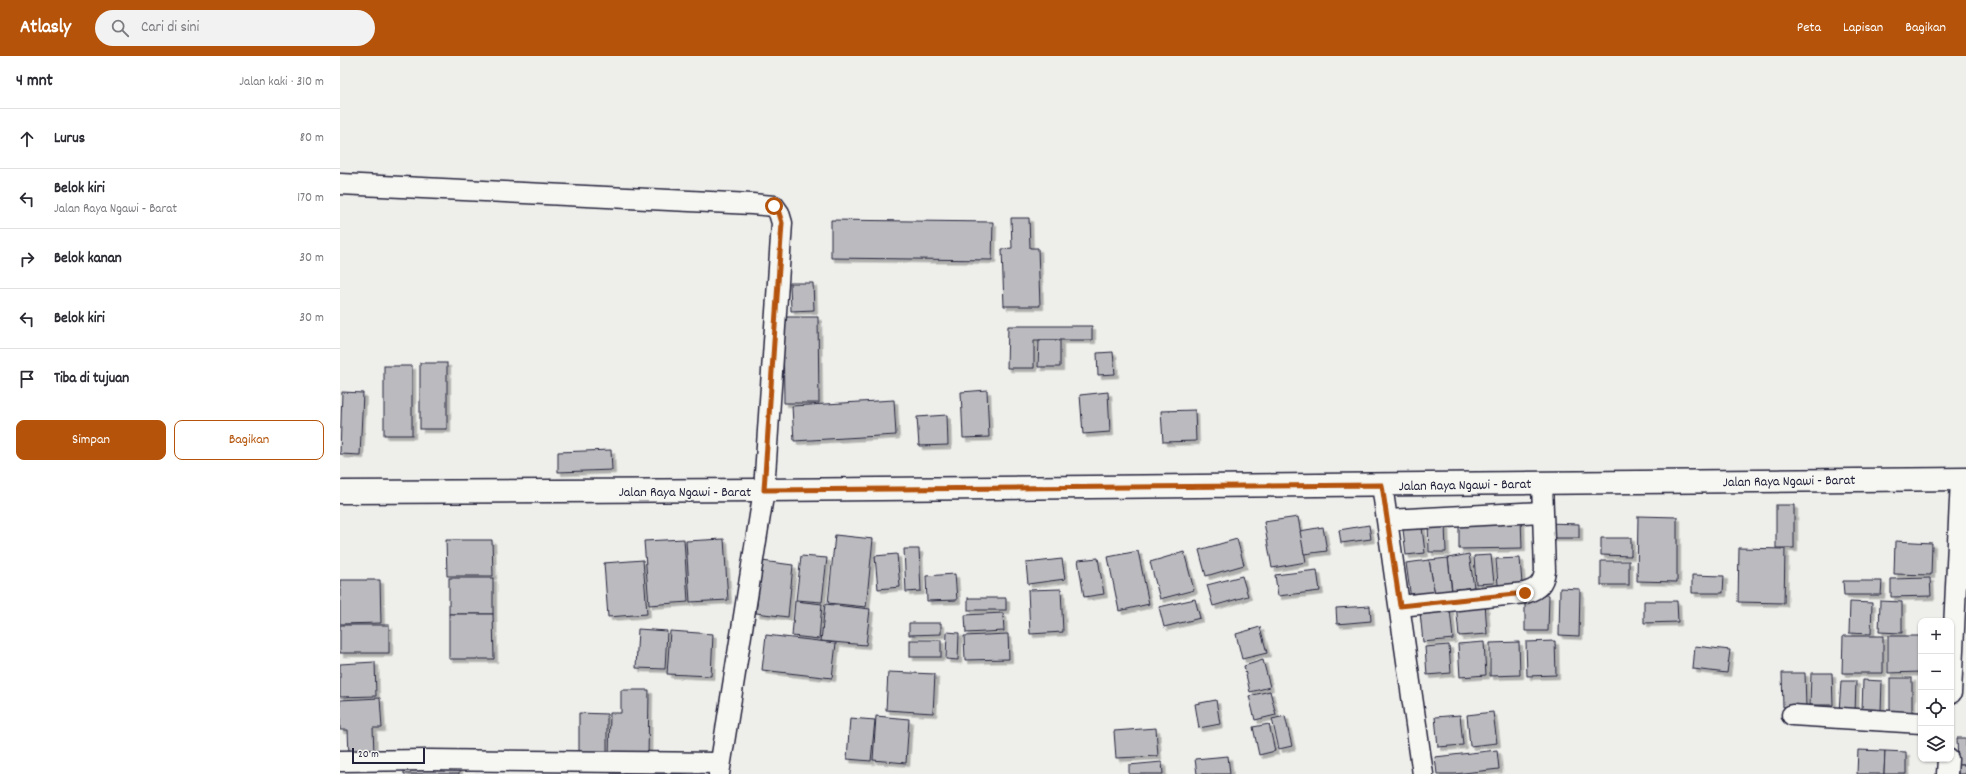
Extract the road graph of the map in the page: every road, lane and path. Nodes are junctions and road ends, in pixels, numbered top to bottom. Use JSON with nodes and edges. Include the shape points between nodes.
{"nodes":[{"id":1,"x":340,"y":184,"type":"edge"},
{"id":2,"x":1964,"y":479,"type":"edge"},
{"id":3,"x":764,"y":490,"type":"junction"},
{"id":4,"x":340,"y":492,"type":"edge"},
{"id":5,"x":1542,"y":498,"type":"junction"},
{"id":6,"x":1385,"y":503,"type":"junction"},
{"id":7,"x":1400,"y":606,"type":"junction"},
{"id":8,"x":1951,"y":690,"type":"edge"},
{"id":9,"x":1792,"y":715,"type":"dead end"},
{"id":10,"x":1918,"y":723,"type":"edge"},
{"id":11,"x":340,"y":761,"type":"edge"},
{"id":12,"x":1948,"y":762,"type":"edge"},
{"id":13,"x":720,"y":769,"type":"edge"},
{"id":14,"x":1423,"y":774,"type":"edge"},
{"id":15,"x":1947,"y":774,"type":"edge"}],
"edges":[{"from":1,"to":3,"type":"street","via":[[774,206],[782,223]]},
{"from":2,"to":5,"type":"main road","name":"Jalan Raya Ngawi - Barat"},
{"from":2,"to":8,"type":"street"},
{"from":3,"to":4,"type":"main road","name":"Jalan Raya Ngawi - Barat"},
{"from":3,"to":6,"type":"main road","name":"Jalan Raya Ngawi - Barat"},
{"from":3,"to":13,"type":"street"},
{"from":5,"to":6,"type":"main road","name":"Jalan Raya Ngawi - Barat"},
{"from":5,"to":6,"type":"street"},
{"from":5,"to":7,"type":"street","via":[[1545,571],[1541,585],[1535,590]]},
{"from":6,"to":7,"type":"street"},
{"from":7,"to":14,"type":"street"},
{"from":9,"to":10,"type":"street"},
{"from":11,"to":13,"type":"street","via":[[444,760]]},
{"from":12,"to":15,"type":"street"}]}
